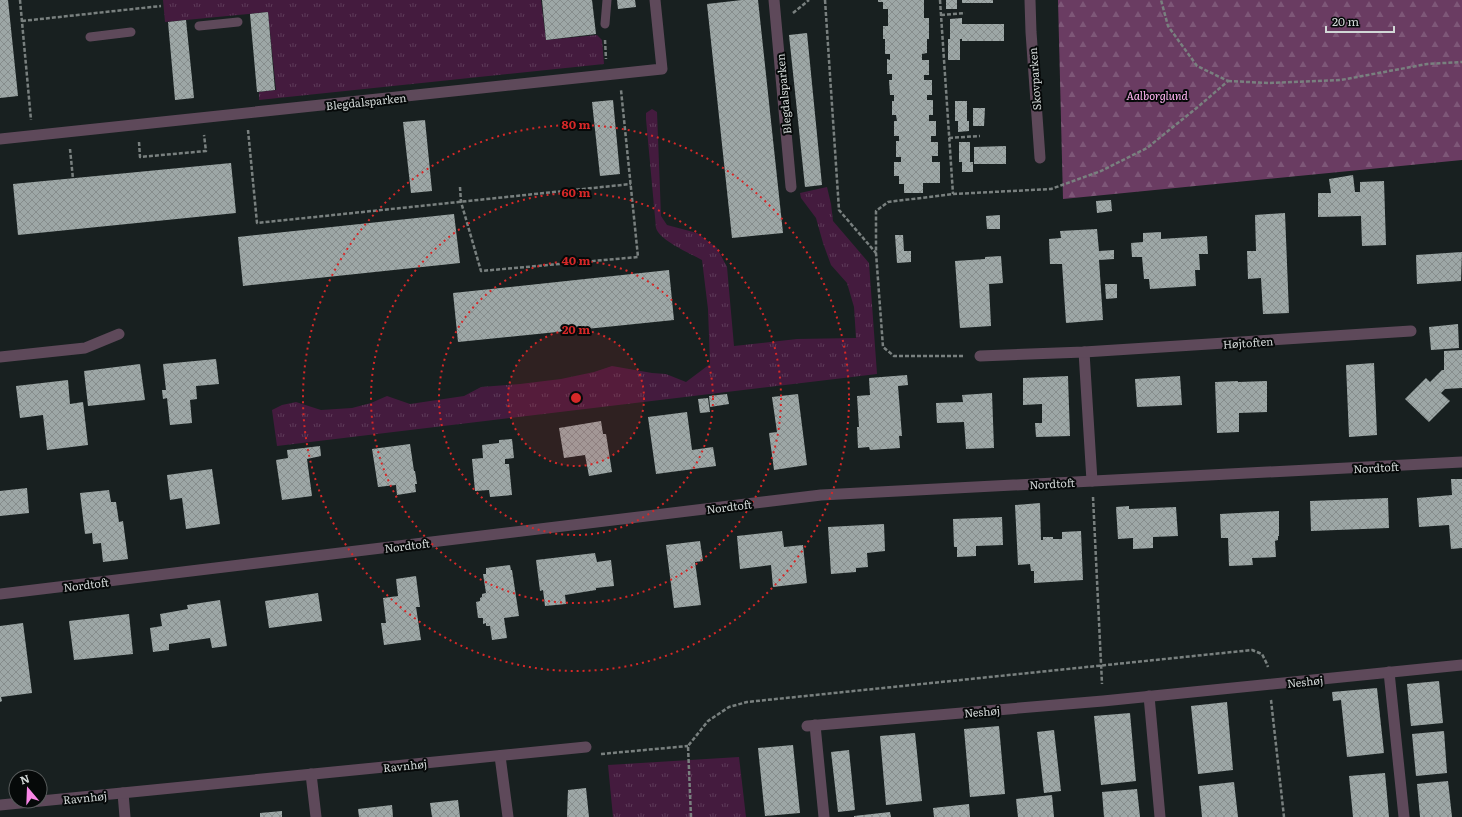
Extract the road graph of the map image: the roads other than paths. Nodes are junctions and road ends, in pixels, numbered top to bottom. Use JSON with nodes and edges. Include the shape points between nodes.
{"nodes":[{"id":1,"x":606,"y":0,"type":"edge"},
{"id":2,"x":655,"y":0,"type":"edge"},
{"id":3,"x":774,"y":0,"type":"edge"},
{"id":4,"x":1030,"y":0,"type":"edge"},
{"id":5,"x":238,"y":22,"type":"dead end"},
{"id":6,"x":605,"y":24,"type":"road end"},
{"id":7,"x":199,"y":26,"type":"dead end"},
{"id":8,"x":131,"y":32,"type":"dead end"},
{"id":9,"x":90,"y":37,"type":"dead end"},
{"id":10,"x":0,"y":140,"type":"edge"},
{"id":11,"x":1040,"y":158,"type":"dead end"},
{"id":12,"x":791,"y":187,"type":"dead end"},
{"id":13,"x":1411,"y":331,"type":"dead end"},
{"id":14,"x":119,"y":334,"type":"dead end"},
{"id":15,"x":1084,"y":352,"type":"junction"},
{"id":16,"x":980,"y":356,"type":"road end"},
{"id":17,"x":0,"y":357,"type":"edge"},
{"id":18,"x":1462,"y":462,"type":"edge"},
{"id":19,"x":1092,"y":481,"type":"junction"},
{"id":20,"x":0,"y":594,"type":"edge"},
{"id":21,"x":1462,"y":665,"type":"edge"},
{"id":22,"x":1389,"y":672,"type":"junction"},
{"id":23,"x":1149,"y":696,"type":"junction"},
{"id":24,"x":586,"y":747,"type":"road end"},
{"id":25,"x":500,"y":756,"type":"junction"},
{"id":26,"x":311,"y":774,"type":"junction"},
{"id":27,"x":123,"y":793,"type":"junction"},
{"id":28,"x":0,"y":805,"type":"edge"},
{"id":29,"x":125,"y":817,"type":"edge"},
{"id":30,"x":316,"y":817,"type":"edge"},
{"id":31,"x":508,"y":817,"type":"edge"},
{"id":32,"x":824,"y":817,"type":"edge"},
{"id":33,"x":1160,"y":817,"type":"edge"},
{"id":34,"x":1404,"y":817,"type":"edge"}],
"edges":[{"from":1,"to":6,"type":"lane"},
{"from":2,"to":10,"type":"street","name":"Blegdalsparken","via":[[662,69]]},
{"from":3,"to":12,"type":"street","name":"Blegdalsparken"},
{"from":4,"to":11,"type":"street","name":"Skovparken"},
{"from":5,"to":7,"type":"lane"},
{"from":8,"to":9,"type":"lane"},
{"from":13,"to":15,"type":"street","name":"Højtoften"},
{"from":14,"to":17,"type":"street","via":[[84,348]]},
{"from":15,"to":16,"type":"street","name":"Højtoften"},
{"from":15,"to":19,"type":"street"},
{"from":18,"to":19,"type":"street","name":"Nordtoft"},
{"from":19,"to":20,"type":"street","name":"Nordtoft","via":[[822,495]]},
{"from":21,"to":22,"type":"street","name":"Neshøj"},
{"from":22,"to":23,"type":"street","name":"Neshøj"},
{"from":22,"to":34,"type":"street"},
{"from":23,"to":32,"type":"street","name":"Neshøj","via":[[811,726]]},
{"from":23,"to":33,"type":"street"},
{"from":24,"to":25,"type":"street","name":"Ravnhøj"},
{"from":25,"to":26,"type":"street","name":"Ravnhøj"},
{"from":25,"to":31,"type":"street"},
{"from":26,"to":27,"type":"street","name":"Ravnhøj"},
{"from":26,"to":30,"type":"street"},
{"from":27,"to":28,"type":"street","name":"Ravnhøj"},
{"from":27,"to":29,"type":"street","name":"Ravnhøj"}]}
